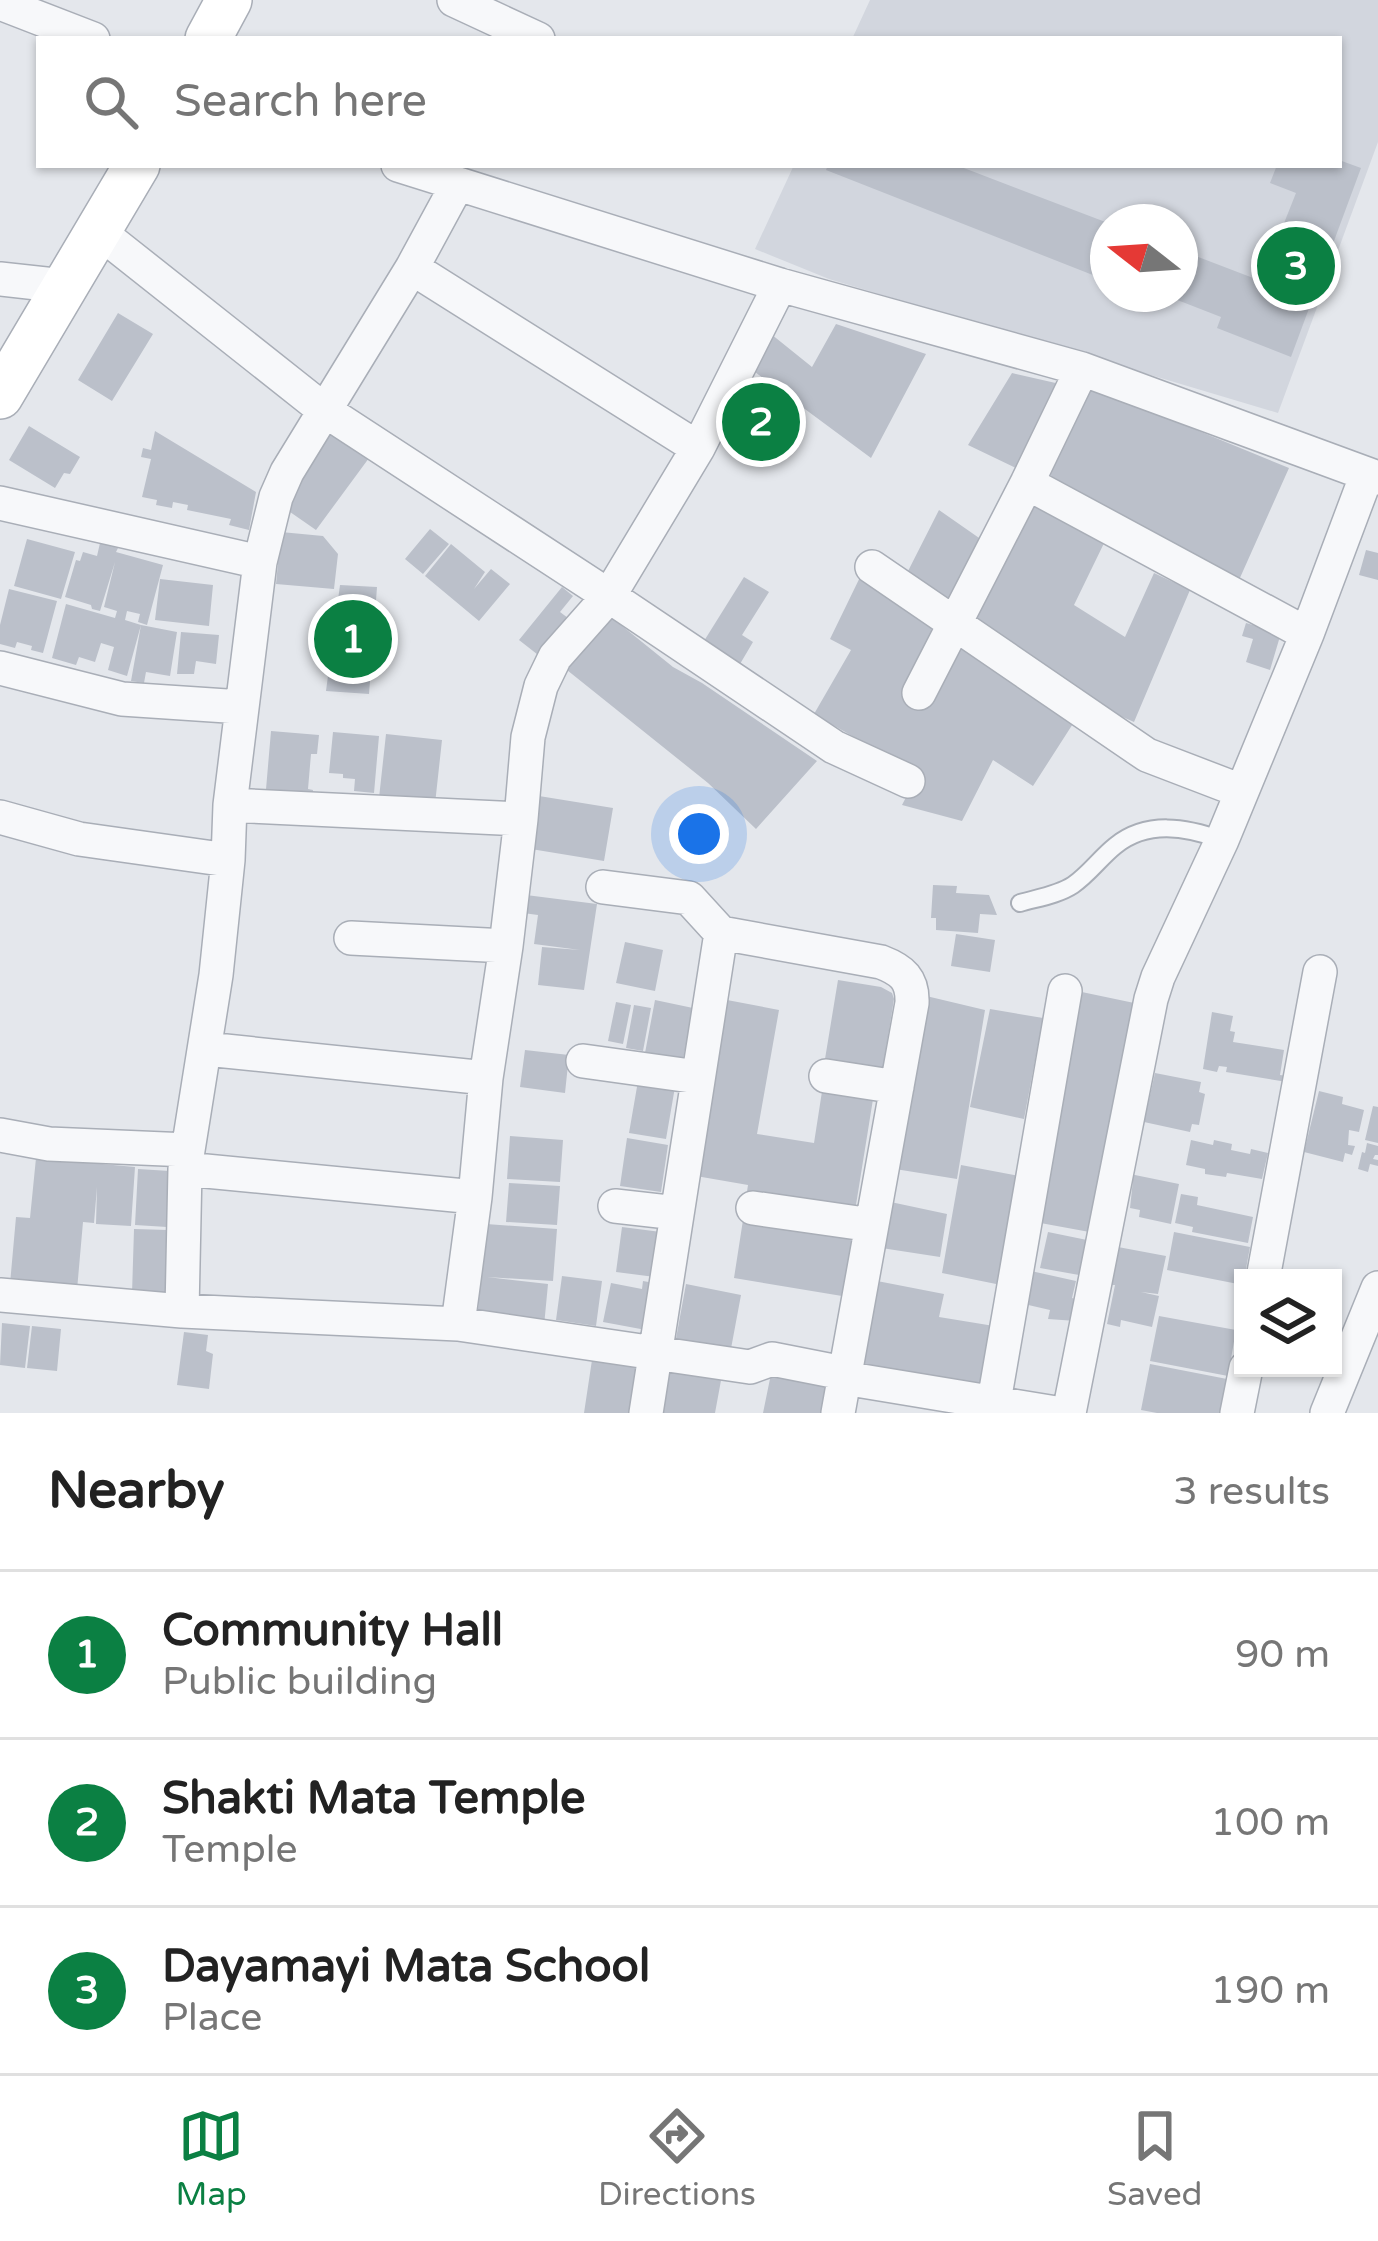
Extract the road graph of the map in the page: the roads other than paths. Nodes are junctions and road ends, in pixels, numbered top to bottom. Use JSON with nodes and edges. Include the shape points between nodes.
{"nodes":[{"id":1,"x":230,"y":0,"type":"edge"},
{"id":2,"x":454,"y":0,"type":"edge"},
{"id":3,"x":0,"y":3,"type":"edge"},
{"id":4,"x":497,"y":9,"type":"edge"},
{"id":5,"x":85,"y":36,"type":"edge"},
{"id":6,"x":210,"y":36,"type":"edge"},
{"id":7,"x":534,"y":36,"type":"edge"},
{"id":8,"x":135,"y":168,"type":"edge"},
{"id":9,"x":407,"y":168,"type":"edge"},
{"id":10,"x":458,"y":185,"type":"junction"},
{"id":11,"x":98,"y":231,"type":"junction"},
{"id":12,"x":412,"y":268,"type":"junction"},
{"id":13,"x":0,"y":279,"type":"edge"},
{"id":14,"x":780,"y":285,"type":"junction"},
{"id":15,"x":64,"y":286,"type":"junction"},
{"id":16,"x":1082,"y":369,"type":"junction"},
{"id":17,"x":0,"y":396,"type":"edge"},
{"id":18,"x":324,"y":410,"type":"junction"},
{"id":19,"x":698,"y":448,"type":"junction"},
{"id":20,"x":1372,"y":476,"type":"edge"},
{"id":21,"x":1027,"y":482,"type":"junction"},
{"id":22,"x":0,"y":503,"type":"edge"},
{"id":23,"x":260,"y":562,"type":"junction"},
{"id":24,"x":872,"y":567,"type":"dead end"},
{"id":25,"x":610,"y":596,"type":"junction"},
{"id":26,"x":954,"y":625,"type":"junction"},
{"id":27,"x":1307,"y":634,"type":"junction"},
{"id":28,"x":0,"y":668,"type":"edge"},
{"id":29,"x":919,"y":693,"type":"dead end"},
{"id":30,"x":242,"y":707,"type":"junction"},
{"id":31,"x":908,"y":782,"type":"dead end"},
{"id":32,"x":1241,"y":791,"type":"junction"},
{"id":33,"x":230,"y":805,"type":"junction"},
{"id":34,"x":0,"y":818,"type":"edge"},
{"id":35,"x":521,"y":819,"type":"junction"},
{"id":36,"x":1222,"y":840,"type":"junction"},
{"id":37,"x":228,"y":860,"type":"junction"},
{"id":38,"x":603,"y":887,"type":"dead end"},
{"id":39,"x":1019,"y":902,"type":"dead end"},
{"id":40,"x":721,"y":933,"type":"junction"},
{"id":41,"x":351,"y":938,"type":"dead end"},
{"id":42,"x":506,"y":946,"type":"junction"},
{"id":43,"x":1321,"y":972,"type":"dead end"},
{"id":44,"x":1065,"y":991,"type":"dead end"},
{"id":45,"x":206,"y":1049,"type":"junction"},
{"id":46,"x":583,"y":1061,"type":"dead end"},
{"id":47,"x":826,"y":1076,"type":"dead end"},
{"id":48,"x":698,"y":1077,"type":"junction"},
{"id":49,"x":486,"y":1078,"type":"junction"},
{"id":50,"x":897,"y":1087,"type":"junction"},
{"id":51,"x":0,"y":1135,"type":"edge"},
{"id":52,"x":186,"y":1159,"type":"junction"},
{"id":53,"x":475,"y":1197,"type":"junction"},
{"id":54,"x":616,"y":1206,"type":"dead end"},
{"id":55,"x":753,"y":1208,"type":"dead end"},
{"id":56,"x":676,"y":1214,"type":"junction"},
{"id":57,"x":872,"y":1225,"type":"junction"},
{"id":58,"x":1265,"y":1269,"type":"edge"},
{"id":59,"x":1378,"y":1288,"type":"edge"},
{"id":60,"x":0,"y":1295,"type":"edge"},
{"id":61,"x":182,"y":1311,"type":"junction"},
{"id":62,"x":458,"y":1324,"type":"junction"},
{"id":63,"x":1369,"y":1333,"type":"edge"},
{"id":64,"x":654,"y":1354,"type":"junction"},
{"id":65,"x":1244,"y":1377,"type":"edge"},
{"id":66,"x":844,"y":1378,"type":"junction"},
{"id":67,"x":992,"y":1409,"type":"edge"},
{"id":68,"x":646,"y":1413,"type":"edge"},
{"id":69,"x":838,"y":1413,"type":"edge"},
{"id":70,"x":1057,"y":1413,"type":"edge"},
{"id":71,"x":1069,"y":1413,"type":"edge"},
{"id":72,"x":1237,"y":1413,"type":"edge"},
{"id":73,"x":1328,"y":1413,"type":"edge"}],
"edges":[{"from":1,"to":6,"type":"street"},
{"from":2,"to":4,"type":"street"},
{"from":3,"to":5,"type":"street"},
{"from":4,"to":7,"type":"street"},
{"from":8,"to":11,"type":"street"},
{"from":9,"to":10,"type":"street"},
{"from":10,"to":12,"type":"street"},
{"from":10,"to":14,"type":"street"},
{"from":11,"to":15,"type":"street"},
{"from":11,"to":18,"type":"street"},
{"from":12,"to":18,"type":"street"},
{"from":12,"to":19,"type":"street"},
{"from":13,"to":15,"type":"street"},
{"from":14,"to":16,"type":"street"},
{"from":14,"to":19,"type":"street"},
{"from":15,"to":17,"type":"street"},
{"from":16,"to":20,"type":"street"},
{"from":16,"to":21,"type":"street"},
{"from":18,"to":23,"type":"street","via":[[276,497]]},
{"from":18,"to":25,"type":"street"},
{"from":19,"to":25,"type":"street"},
{"from":20,"to":27,"type":"street"},
{"from":21,"to":26,"type":"street"},
{"from":21,"to":27,"type":"street"},
{"from":22,"to":23,"type":"street"},
{"from":23,"to":30,"type":"street"},
{"from":24,"to":26,"type":"street"},
{"from":25,"to":31,"type":"street","via":[[834,747]]},
{"from":25,"to":35,"type":"street","via":[[555,657],[541,686]]},
{"from":26,"to":29,"type":"street"},
{"from":26,"to":32,"type":"street","via":[[1147,755]]},
{"from":27,"to":32,"type":"street"},
{"from":28,"to":30,"type":"street","via":[[122,699]]},
{"from":30,"to":33,"type":"street"},
{"from":32,"to":36,"type":"street"},
{"from":33,"to":35,"type":"street"},
{"from":33,"to":37,"type":"street"},
{"from":34,"to":37,"type":"street","via":[[79,839]]},
{"from":35,"to":42,"type":"street"},
{"from":36,"to":39,"type":"lane","via":[[1164,828],[1134,833],[1072,886]]},
{"from":36,"to":71,"type":"street","via":[[1151,999]]},
{"from":37,"to":45,"type":"street"},
{"from":38,"to":40,"type":"street","via":[[689,898]]},
{"from":40,"to":48,"type":"street"},
{"from":40,"to":50,"type":"street","via":[[902,972],[913,990]]},
{"from":41,"to":42,"type":"street"},
{"from":42,"to":49,"type":"street"},
{"from":43,"to":58,"type":"street"},
{"from":44,"to":67,"type":"street"},
{"from":45,"to":49,"type":"street"},
{"from":45,"to":52,"type":"street"},
{"from":46,"to":48,"type":"street"},
{"from":47,"to":50,"type":"street"},
{"from":48,"to":56,"type":"street"},
{"from":49,"to":53,"type":"street"},
{"from":50,"to":57,"type":"street"},
{"from":51,"to":52,"type":"street"},
{"from":52,"to":53,"type":"street"},
{"from":52,"to":61,"type":"street"},
{"from":53,"to":62,"type":"street"},
{"from":54,"to":56,"type":"street"},
{"from":55,"to":57,"type":"street"},
{"from":56,"to":64,"type":"street"},
{"from":57,"to":66,"type":"street"},
{"from":59,"to":63,"type":"street"},
{"from":60,"to":61,"type":"street"},
{"from":61,"to":62,"type":"street"},
{"from":62,"to":64,"type":"street"},
{"from":63,"to":73,"type":"street"},
{"from":64,"to":66,"type":"street","via":[[750,1367],[772,1359]]},
{"from":64,"to":68,"type":"street"},
{"from":65,"to":72,"type":"street"},
{"from":66,"to":67,"type":"street"},
{"from":66,"to":69,"type":"street"},
{"from":67,"to":70,"type":"street"}]}
